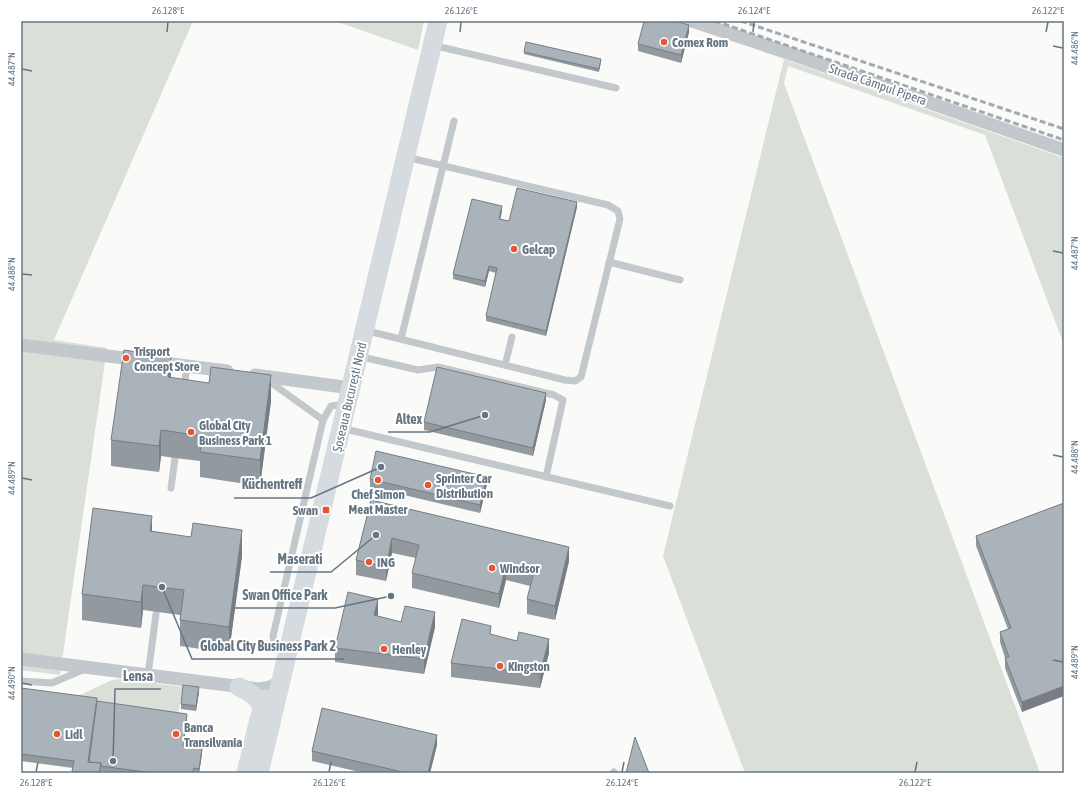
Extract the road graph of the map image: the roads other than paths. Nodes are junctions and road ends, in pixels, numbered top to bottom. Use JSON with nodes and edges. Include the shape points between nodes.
{"nodes":[{"id":1,"x":438,"y":21,"type":"edge"},
{"id":2,"x":692,"y":21,"type":"edge"},
{"id":3,"x":432,"y":45,"type":"junction"},
{"id":4,"x":616,"y":88,"type":"dead end"},
{"id":5,"x":454,"y":121,"type":"dead end"},
{"id":6,"x":1064,"y":150,"type":"edge"},
{"id":7,"x":405,"y":156,"type":"junction"},
{"id":8,"x":444,"y":165,"type":"junction"},
{"id":9,"x":609,"y":262,"type":"junction"},
{"id":10,"x":680,"y":280,"type":"dead end"},
{"id":11,"x":364,"y":330,"type":"junction"},
{"id":12,"x":512,"y":337,"type":"dead end"},
{"id":13,"x":401,"y":339,"type":"junction"},
{"id":14,"x":21,"y":345,"type":"edge"},
{"id":15,"x":358,"y":356,"type":"junction"},
{"id":16,"x":505,"y":365,"type":"junction"},
{"id":17,"x":187,"y":366,"type":"junction"},
{"id":18,"x":261,"y":376,"type":"junction"},
{"id":19,"x":349,"y":395,"type":"junction"},
{"id":20,"x":183,"y":397,"type":"edge"},
{"id":21,"x":322,"y":420,"type":"junction"},
{"id":22,"x":341,"y":428,"type":"junction"},
{"id":23,"x":175,"y":458,"type":"edge"},
{"id":24,"x":546,"y":476,"type":"junction"},
{"id":25,"x":171,"y":488,"type":"dead end"},
{"id":26,"x":670,"y":506,"type":"dead end"},
{"id":27,"x":156,"y":614,"type":"edge"},
{"id":28,"x":287,"y":657,"type":"junction"},
{"id":29,"x":21,"y":659,"type":"edge"},
{"id":30,"x":89,"y":667,"type":"junction"},
{"id":31,"x":148,"y":675,"type":"junction"},
{"id":32,"x":21,"y":681,"type":"edge"},
{"id":33,"x":276,"y":683,"type":"junction"},
{"id":34,"x":239,"y":687,"type":"junction"},
{"id":35,"x":263,"y":707,"type":"junction"},
{"id":36,"x":268,"y":738,"type":"junction"},
{"id":37,"x":246,"y":773,"type":"edge"},
{"id":38,"x":260,"y":773,"type":"edge"}],
"edges":[{"from":1,"to":3,"type":"main road","name":"Șoseaua București Nord"},
{"from":2,"to":6,"type":"street","name":"Strada Câmpul Pipera"},
{"from":3,"to":4,"type":"lane"},
{"from":3,"to":7,"type":"main road","name":"Șoseaua București Nord"},
{"from":5,"to":8,"type":"lane"},
{"from":7,"to":8,"type":"lane"},
{"from":7,"to":11,"type":"main road","name":"Șoseaua București Nord"},
{"from":8,"to":9,"type":"lane","via":[[613,208],[618,211],[620,219]]},
{"from":8,"to":13,"type":"lane"},
{"from":9,"to":10,"type":"lane"},
{"from":9,"to":16,"type":"lane","via":[[579,379],[565,380]]},
{"from":11,"to":13,"type":"lane"},
{"from":11,"to":15,"type":"main road","name":"Șoseaua București Nord"},
{"from":12,"to":16,"type":"lane"},
{"from":13,"to":16,"type":"lane"},
{"from":14,"to":17,"type":"street"},
{"from":15,"to":19,"type":"main road","name":"Șoseaua București Nord"},
{"from":15,"to":24,"type":"lane","via":[[418,370],[438,367],[554,394],[563,400]]},
{"from":17,"to":18,"type":"street"},
{"from":17,"to":20,"type":"lane"},
{"from":18,"to":19,"type":"street"},
{"from":18,"to":21,"type":"lane"},
{"from":19,"to":21,"type":"lane","via":[[332,406]]},
{"from":19,"to":22,"type":"main road","name":"Șoseaua București Nord"},
{"from":21,"to":28,"type":"lane","via":[[273,636],[274,644]]},
{"from":22,"to":24,"type":"lane"},
{"from":22,"to":28,"type":"main road","name":"Șoseaua București Nord"},
{"from":23,"to":25,"type":"lane"},
{"from":24,"to":26,"type":"lane"},
{"from":27,"to":31,"type":"lane"},
{"from":28,"to":33,"type":"main road","name":"Șoseaua București Nord"},
{"from":29,"to":30,"type":"street"},
{"from":30,"to":31,"type":"street"},
{"from":30,"to":32,"type":"lane","via":[[52,684]]},
{"from":31,"to":34,"type":"street"},
{"from":33,"to":34,"type":"street","via":[[259,689]]},
{"from":33,"to":35,"type":"main road"},
{"from":33,"to":36,"type":"main road","name":"Șoseaua București Nord"},
{"from":34,"to":35,"type":"main road","via":[[254,695]]},
{"from":35,"to":36,"type":"main road"},
{"from":35,"to":37,"type":"main road"},
{"from":36,"to":38,"type":"main road","name":"Șoseaua București Nord"}]}
